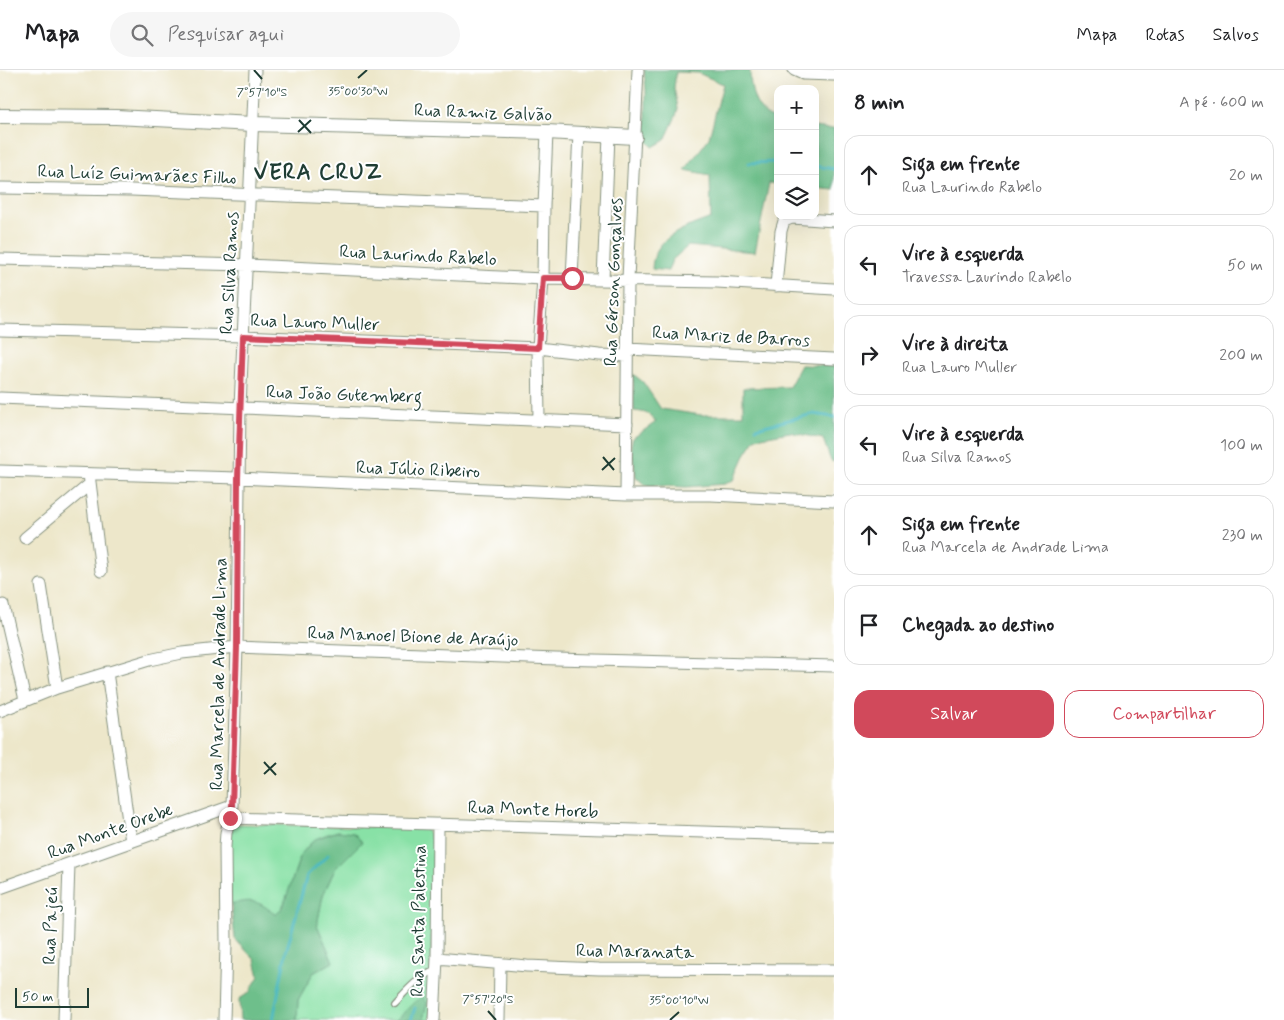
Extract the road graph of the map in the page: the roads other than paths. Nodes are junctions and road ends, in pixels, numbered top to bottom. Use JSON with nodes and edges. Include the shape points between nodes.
{"nodes":[{"id":1,"x":256,"y":70,"type":"edge"},
{"id":2,"x":638,"y":70,"type":"edge"},
{"id":3,"x":794,"y":70,"type":"edge"},
{"id":4,"x":834,"y":75,"type":"edge"},
{"id":5,"x":0,"y":116,"type":"edge"},
{"id":6,"x":253,"y":124,"type":"junction"},
{"id":7,"x":547,"y":132,"type":"junction"},
{"id":8,"x":579,"y":134,"type":"junction"},
{"id":9,"x":609,"y":136,"type":"junction"},
{"id":10,"x":636,"y":137,"type":"junction"},
{"id":11,"x":0,"y":188,"type":"edge"},
{"id":12,"x":250,"y":195,"type":"junction"},
{"id":13,"x":544,"y":206,"type":"junction"},
{"id":14,"x":834,"y":220,"type":"edge"},
{"id":15,"x":0,"y":259,"type":"edge"},
{"id":16,"x":247,"y":265,"type":"junction"},
{"id":17,"x":543,"y":278,"type":"junction"},
{"id":18,"x":572,"y":278,"type":"junction"},
{"id":19,"x":628,"y":279,"type":"junction"},
{"id":20,"x":603,"y":280,"type":"junction"},
{"id":21,"x":776,"y":286,"type":"junction"},
{"id":22,"x":834,"y":289,"type":"edge"},
{"id":23,"x":0,"y":330,"type":"edge"},
{"id":24,"x":243,"y":336,"type":"junction"},
{"id":25,"x":538,"y":348,"type":"junction"},
{"id":26,"x":627,"y":352,"type":"junction"},
{"id":27,"x":834,"y":359,"type":"edge"},
{"id":28,"x":0,"y":398,"type":"edge"},
{"id":29,"x":240,"y":407,"type":"junction"},
{"id":30,"x":538,"y":420,"type":"junction"},
{"id":31,"x":627,"y":424,"type":"junction"},
{"id":32,"x":0,"y":471,"type":"edge"},
{"id":33,"x":238,"y":478,"type":"junction"},
{"id":34,"x":89,"y":479,"type":"junction"},
{"id":35,"x":626,"y":495,"type":"junction"},
{"id":36,"x":834,"y":501,"type":"edge"},
{"id":37,"x":25,"y":538,"type":"dead end"},
{"id":38,"x":101,"y":571,"type":"dead end"},
{"id":39,"x":41,"y":585,"type":"dead end"},
{"id":40,"x":3,"y":605,"type":"dead end"},
{"id":41,"x":237,"y":647,"type":"junction"},
{"id":42,"x":834,"y":666,"type":"edge"},
{"id":43,"x":107,"y":672,"type":"junction"},
{"id":44,"x":57,"y":688,"type":"junction"},
{"id":45,"x":24,"y":700,"type":"junction"},
{"id":46,"x":0,"y":711,"type":"edge"},
{"id":47,"x":232,"y":806,"type":"junction"},
{"id":48,"x":230,"y":818,"type":"junction"},
{"id":49,"x":438,"y":824,"type":"junction"},
{"id":50,"x":834,"y":836,"type":"edge"},
{"id":51,"x":131,"y":842,"type":"junction"},
{"id":52,"x":69,"y":864,"type":"junction"},
{"id":53,"x":0,"y":888,"type":"edge"},
{"id":54,"x":436,"y":964,"type":"junction"},
{"id":55,"x":500,"y":964,"type":"junction"},
{"id":56,"x":834,"y":970,"type":"edge"},
{"id":57,"x":396,"y":1004,"type":"dead end"},
{"id":58,"x":64,"y":1020,"type":"edge"},
{"id":59,"x":224,"y":1020,"type":"edge"},
{"id":60,"x":434,"y":1020,"type":"edge"},
{"id":61,"x":499,"y":1020,"type":"edge"}],
"edges":[{"from":1,"to":6,"type":"street","name":"Rua Silva Ramos"},
{"from":2,"to":10,"type":"street","name":"Rua Gérson Gonçalves"},
{"from":3,"to":4,"type":"street","via":[[803,74]]},
{"from":5,"to":6,"type":"street","name":"Rua Ramiz Galvão"},
{"from":6,"to":7,"type":"street","name":"Rua Ramiz Galvão"},
{"from":6,"to":12,"type":"street","name":"Rua Silva Ramos"},
{"from":7,"to":8,"type":"street","name":"Rua Ramiz Galvão"},
{"from":7,"to":13,"type":"street"},
{"from":8,"to":9,"type":"street","name":"Rua Ramiz Galvão"},
{"from":8,"to":18,"type":"street"},
{"from":9,"to":10,"type":"street","name":"Rua Ramiz Galvão"},
{"from":9,"to":20,"type":"street"},
{"from":10,"to":19,"type":"street","name":"Rua Gérson Gonçalves"},
{"from":11,"to":12,"type":"street","name":"Rua Luíz Guimarães Filho"},
{"from":12,"to":13,"type":"street","name":"Rua Luíz Guimarães Filho"},
{"from":12,"to":16,"type":"street","name":"Rua Silva Ramos"},
{"from":13,"to":17,"type":"street"},
{"from":14,"to":21,"type":"street","via":[[792,218],[784,221]]},
{"from":15,"to":16,"type":"street","name":"Rua Laurindo Rabelo"},
{"from":16,"to":17,"type":"street","name":"Rua Laurindo Rabelo"},
{"from":16,"to":24,"type":"street","name":"Rua Silva Ramos"},
{"from":17,"to":18,"type":"street","name":"Rua Laurindo Rabelo"},
{"from":17,"to":25,"type":"street"},
{"from":18,"to":20,"type":"street","name":"Rua Laurindo Rabelo"},
{"from":19,"to":20,"type":"street","name":"Rua Laurindo Rabelo"},
{"from":19,"to":21,"type":"street","name":"Rua Laurindo Rabelo"},
{"from":19,"to":26,"type":"street","name":"Rua Gérson Gonçalves"},
{"from":21,"to":22,"type":"street","name":"Rua Laurindo Rabelo"},
{"from":23,"to":24,"type":"street","name":"Rua Lauro Muller"},
{"from":24,"to":25,"type":"street","name":"Rua Lauro Muller"},
{"from":24,"to":29,"type":"street","name":"Rua Silva Ramos"},
{"from":25,"to":26,"type":"street","name":"Rua Lauro Muller","via":[[599,356]]},
{"from":25,"to":30,"type":"street"},
{"from":26,"to":27,"type":"street","name":"Rua Mariz de Barros"},
{"from":26,"to":31,"type":"street","name":"Rua Gérson Gonçalves"},
{"from":28,"to":29,"type":"street","name":"Rua João Gutemberg"},
{"from":29,"to":30,"type":"street","name":"Rua João Gutemberg"},
{"from":29,"to":33,"type":"street","name":"Rua Silva Ramos"},
{"from":30,"to":31,"type":"street","name":"Rua João Gutemberg"},
{"from":31,"to":35,"type":"street","name":"Rua Gérson Gonçalves"},
{"from":32,"to":34,"type":"street","name":"Rua Júlio Ribeiro"},
{"from":33,"to":34,"type":"street","name":"Rua Júlio Ribeiro"},
{"from":33,"to":35,"type":"street","name":"Rua Júlio Ribeiro"},
{"from":33,"to":41,"type":"street","name":"Rua Marcela de Andrade Lima"},
{"from":34,"to":37,"type":"street"},
{"from":34,"to":38,"type":"street"},
{"from":35,"to":36,"type":"street","name":"Rua Júlio Ribeiro"},
{"from":39,"to":44,"type":"street"},
{"from":40,"to":45,"type":"street"},
{"from":41,"to":42,"type":"street","name":"Rua Manoel Bione de Araújo"},
{"from":41,"to":43,"type":"street","name":"Rua Manoel Bione de Araújo","via":[[182,653]]},
{"from":41,"to":47,"type":"street","name":"Rua Marcela de Andrade Lima"},
{"from":43,"to":44,"type":"street","name":"Rua Manoel Bione de Araújo"},
{"from":43,"to":51,"type":"street"},
{"from":44,"to":45,"type":"street","name":"Rua Manoel Bione de Araújo"},
{"from":45,"to":46,"type":"street","name":"Rua Manoel Bione de Araújo"},
{"from":47,"to":48,"type":"street","name":"Rua Marcela de Andrade Lima"},
{"from":47,"to":51,"type":"street","name":"Rua Monte Orebe"},
{"from":48,"to":49,"type":"street","name":"Rua Monte Horeb"},
{"from":48,"to":59,"type":"street","name":"Rua Marcela de Andrade Lima","via":[[225,847]]},
{"from":49,"to":50,"type":"street","name":"Rua Monte Horeb"},
{"from":49,"to":54,"type":"street","name":"Rua Santa Palestina"},
{"from":51,"to":52,"type":"street","name":"Rua Monte Orebe"},
{"from":52,"to":53,"type":"street","name":"Rua Monte Orebe"},
{"from":52,"to":58,"type":"street","name":"Rua Pajeú"},
{"from":54,"to":55,"type":"street","name":"Rua Maranata"},
{"from":54,"to":57,"type":"lane","via":[[414,982]]},
{"from":54,"to":60,"type":"street","name":"Rua Santa Palestina"},
{"from":55,"to":56,"type":"street","name":"Rua Maranata","via":[[599,969]]},
{"from":55,"to":61,"type":"street"}]}
